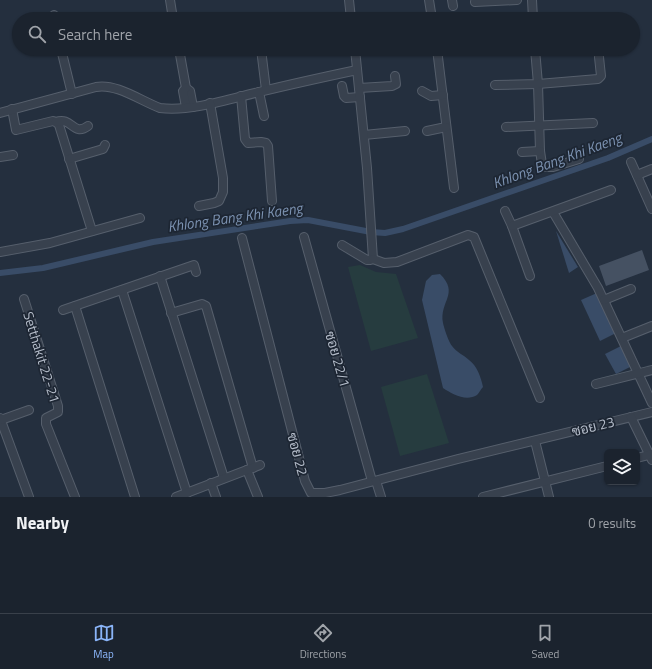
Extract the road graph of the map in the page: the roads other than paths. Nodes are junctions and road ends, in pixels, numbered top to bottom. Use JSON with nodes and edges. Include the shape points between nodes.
{"nodes":[{"id":1,"x":170,"y":0,"type":"edge"},
{"id":2,"x":349,"y":0,"type":"edge"},
{"id":3,"x":430,"y":0,"type":"edge"},
{"id":4,"x":517,"y":0,"type":"edge"},
{"id":5,"x":532,"y":0,"type":"edge"},
{"id":6,"x":475,"y":2,"type":"dead end"},
{"id":7,"x":172,"y":12,"type":"edge"},
{"id":8,"x":350,"y":12,"type":"edge"},
{"id":9,"x":431,"y":12,"type":"edge"},
{"id":10,"x":533,"y":12,"type":"edge"},
{"id":11,"x":63,"y":56,"type":"edge"},
{"id":12,"x":180,"y":56,"type":"edge"},
{"id":13,"x":261,"y":56,"type":"edge"},
{"id":14,"x":356,"y":56,"type":"edge"},
{"id":15,"x":438,"y":56,"type":"edge"},
{"id":16,"x":536,"y":56,"type":"edge"},
{"id":17,"x":599,"y":57,"type":"dead end"},
{"id":18,"x":357,"y":70,"type":"junction"},
{"id":19,"x":396,"y":76,"type":"dead end"},
{"id":20,"x":538,"y":84,"type":"junction"},
{"id":21,"x":495,"y":85,"type":"dead end"},
{"id":22,"x":342,"y":86,"type":"dead end"},
{"id":23,"x":359,"y":88,"type":"junction"},
{"id":24,"x":422,"y":90,"type":"dead end"},
{"id":25,"x":263,"y":91,"type":"junction"},
{"id":26,"x":72,"y":94,"type":"junction"},
{"id":27,"x":443,"y":95,"type":"junction"},
{"id":28,"x":241,"y":96,"type":"junction"},
{"id":29,"x":360,"y":97,"type":"junction"},
{"id":30,"x":210,"y":103,"type":"junction"},
{"id":31,"x":190,"y":107,"type":"junction"},
{"id":32,"x":12,"y":109,"type":"junction"},
{"id":33,"x":0,"y":113,"type":"edge"},
{"id":34,"x":264,"y":116,"type":"dead end"},
{"id":35,"x":56,"y":122,"type":"junction"},
{"id":36,"x":593,"y":123,"type":"dead end"},
{"id":37,"x":539,"y":125,"type":"junction"},
{"id":38,"x":88,"y":126,"type":"dead end"},
{"id":39,"x":446,"y":127,"type":"junction"},
{"id":40,"x":506,"y":127,"type":"dead end"},
{"id":41,"x":405,"y":131,"type":"dead end"},
{"id":42,"x":427,"y":131,"type":"dead end"},
{"id":43,"x":364,"y":135,"type":"junction"},
{"id":44,"x":105,"y":145,"type":"dead end"},
{"id":45,"x":540,"y":151,"type":"junction"},
{"id":46,"x":522,"y":152,"type":"dead end"},
{"id":47,"x":13,"y":155,"type":"dead end"},
{"id":48,"x":0,"y":157,"type":"edge"},
{"id":49,"x":69,"y":159,"type":"junction"},
{"id":50,"x":579,"y":159,"type":"dead end"},
{"id":51,"x":631,"y":162,"type":"dead end"},
{"id":52,"x":652,"y":169,"type":"edge"},
{"id":53,"x":637,"y":175,"type":"junction"},
{"id":54,"x":454,"y":188,"type":"dead end"},
{"id":55,"x":611,"y":190,"type":"dead end"},
{"id":56,"x":272,"y":201,"type":"dead end"},
{"id":57,"x":199,"y":206,"type":"dead end"},
{"id":58,"x":652,"y":209,"type":"edge"},
{"id":59,"x":505,"y":211,"type":"dead end"},
{"id":60,"x":553,"y":212,"type":"junction"},
{"id":61,"x":140,"y":218,"type":"dead end"},
{"id":62,"x":512,"y":226,"type":"junction"},
{"id":63,"x":92,"y":231,"type":"junction"},
{"id":64,"x":304,"y":237,"type":"dead end"},
{"id":65,"x":242,"y":238,"type":"dead end"},
{"id":66,"x":342,"y":245,"type":"dead end"},
{"id":67,"x":0,"y":252,"type":"edge"},
{"id":68,"x":373,"y":258,"type":"junction"},
{"id":69,"x":196,"y":272,"type":"dead end"},
{"id":70,"x":160,"y":276,"type":"junction"},
{"id":71,"x":530,"y":276,"type":"dead end"},
{"id":72,"x":631,"y":289,"type":"dead end"},
{"id":73,"x":122,"y":290,"type":"junction"},
{"id":74,"x":24,"y":299,"type":"dead end"},
{"id":75,"x":604,"y":300,"type":"junction"},
{"id":76,"x":74,"y":306,"type":"junction"},
{"id":77,"x":63,"y":310,"type":"dead end"},
{"id":78,"x":171,"y":313,"type":"junction"},
{"id":79,"x":652,"y":326,"type":"edge"},
{"id":80,"x":622,"y":338,"type":"junction"},
{"id":81,"x":652,"y":370,"type":"edge"},
{"id":82,"x":638,"y":374,"type":"junction"},
{"id":83,"x":596,"y":384,"type":"dead end"},
{"id":84,"x":540,"y":398,"type":"dead end"},
{"id":85,"x":652,"y":404,"type":"edge"},
{"id":86,"x":29,"y":410,"type":"dead end"},
{"id":87,"x":652,"y":412,"type":"edge"},
{"id":88,"x":632,"y":417,"type":"junction"},
{"id":89,"x":0,"y":419,"type":"edge"},
{"id":90,"x":535,"y":441,"type":"junction"},
{"id":91,"x":8,"y":442,"type":"junction"},
{"id":92,"x":0,"y":445,"type":"edge"},
{"id":93,"x":651,"y":456,"type":"edge"},
{"id":94,"x":640,"y":458,"type":"edge"},
{"id":95,"x":604,"y":467,"type":"edge"},
{"id":96,"x":253,"y":468,"type":"junction"},
{"id":97,"x":224,"y":478,"type":"junction"},
{"id":98,"x":374,"y":481,"type":"junction"},
{"id":99,"x":546,"y":481,"type":"junction"},
{"id":100,"x":211,"y":483,"type":"junction"},
{"id":101,"x":188,"y":493,"type":"junction"},
{"id":102,"x":29,"y":497,"type":"edge"},
{"id":103,"x":75,"y":497,"type":"edge"},
{"id":104,"x":135,"y":497,"type":"edge"},
{"id":105,"x":176,"y":497,"type":"edge"},
{"id":106,"x":216,"y":497,"type":"edge"},
{"id":107,"x":258,"y":497,"type":"edge"},
{"id":108,"x":380,"y":497,"type":"edge"},
{"id":109,"x":483,"y":497,"type":"edge"},
{"id":110,"x":549,"y":497,"type":"edge"}],
"edges":[{"from":1,"to":7,"type":"street"},
{"from":2,"to":8,"type":"street"},
{"from":3,"to":9,"type":"street"},
{"from":4,"to":6,"type":"street"},
{"from":5,"to":10,"type":"street"},
{"from":11,"to":26,"type":"street"},
{"from":12,"to":31,"type":"street","via":[[186,88],[190,91]]},
{"from":13,"to":25,"type":"street"},
{"from":14,"to":18,"type":"street"},
{"from":15,"to":27,"type":"street"},
{"from":16,"to":20,"type":"street"},
{"from":17,"to":20,"type":"street","via":[[601,76],[598,79]]},
{"from":18,"to":23,"type":"street"},
{"from":18,"to":25,"type":"street"},
{"from":19,"to":23,"type":"street","via":[[396,84],[392,86]]},
{"from":20,"to":21,"type":"street"},
{"from":20,"to":37,"type":"street"},
{"from":22,"to":29,"type":"street","via":[[346,98]]},
{"from":23,"to":29,"type":"street"},
{"from":24,"to":27,"type":"street","via":[[431,96]]},
{"from":25,"to":28,"type":"street"},
{"from":25,"to":34,"type":"street"},
{"from":26,"to":31,"type":"street","via":[[105,86],[160,108]]},
{"from":26,"to":32,"type":"street"},
{"from":27,"to":39,"type":"street"},
{"from":28,"to":30,"type":"street"},
{"from":28,"to":56,"type":"street","via":[[245,139],[248,143],[261,142],[268,146]]},
{"from":29,"to":43,"type":"street"},
{"from":30,"to":31,"type":"street"},
{"from":30,"to":57,"type":"street","via":[[223,178],[223,192],[219,201]]},
{"from":32,"to":33,"type":"street"},
{"from":32,"to":35,"type":"street","via":[[16,130]]},
{"from":35,"to":38,"type":"street","via":[[66,120],[80,130]]},
{"from":35,"to":49,"type":"street"},
{"from":36,"to":37,"type":"street"},
{"from":37,"to":40,"type":"street"},
{"from":37,"to":45,"type":"street"},
{"from":39,"to":42,"type":"street"},
{"from":39,"to":54,"type":"street"},
{"from":41,"to":43,"type":"street"},
{"from":43,"to":68,"type":"street"},
{"from":44,"to":49,"type":"street","via":[[103,149]]},
{"from":45,"to":46,"type":"street"},
{"from":45,"to":50,"type":"street","via":[[542,164],[546,167]]},
{"from":47,"to":48,"type":"street"},
{"from":49,"to":63,"type":"street"},
{"from":51,"to":53,"type":"street"},
{"from":52,"to":53,"type":"street"},
{"from":53,"to":58,"type":"street"},
{"from":55,"to":60,"type":"street"},
{"from":59,"to":62,"type":"street"},
{"from":60,"to":62,"type":"street"},
{"from":60,"to":75,"type":"street"},
{"from":61,"to":63,"type":"street"},
{"from":62,"to":71,"type":"street"},
{"from":63,"to":67,"type":"street","via":[[50,243]]},
{"from":64,"to":98,"type":"street","name":"ซอย 22/1"},
{"from":65,"to":98,"type":"street","name":"ซอย 22","via":[[308,489],[311,493],[324,493]]},
{"from":66,"to":68,"type":"street","via":[[367,260]]},
{"from":68,"to":84,"type":"street","via":[[384,263],[397,262],[468,235],[474,237]]},
{"from":69,"to":70,"type":"street","via":[[194,265]]},
{"from":70,"to":73,"type":"street"},
{"from":70,"to":78,"type":"street"},
{"from":72,"to":75,"type":"street"},
{"from":73,"to":76,"type":"street"},
{"from":73,"to":101,"type":"street"},
{"from":74,"to":103,"type":"street","name":"Setthakit 22-21","via":[[58,406],[58,412],[46,418],[46,424]]},
{"from":75,"to":80,"type":"street"},
{"from":76,"to":77,"type":"street"},
{"from":76,"to":104,"type":"street"},
{"from":78,"to":96,"type":"street","via":[[202,304],[206,306]]},
{"from":78,"to":97,"type":"street"},
{"from":79,"to":80,"type":"street"},
{"from":80,"to":82,"type":"street"},
{"from":81,"to":82,"type":"street"},
{"from":82,"to":83,"type":"street"},
{"from":82,"to":85,"type":"street"},
{"from":86,"to":89,"type":"street"},
{"from":87,"to":88,"type":"street","name":"ซอย 23"},
{"from":88,"to":90,"type":"street","name":"ซอย 23"},
{"from":88,"to":93,"type":"street"},
{"from":89,"to":91,"type":"street"},
{"from":90,"to":98,"type":"street","name":"ซอย 22"},
{"from":90,"to":99,"type":"street"},
{"from":91,"to":92,"type":"street"},
{"from":91,"to":102,"type":"street"},
{"from":93,"to":94,"type":"street"},
{"from":95,"to":99,"type":"street"},
{"from":96,"to":97,"type":"street"},
{"from":96,"to":107,"type":"street"},
{"from":97,"to":100,"type":"street"},
{"from":98,"to":108,"type":"street","name":"ซอย 22/1"},
{"from":99,"to":109,"type":"street"},
{"from":99,"to":110,"type":"street"},
{"from":100,"to":101,"type":"street"},
{"from":100,"to":106,"type":"street"},
{"from":101,"to":105,"type":"street"}]}
